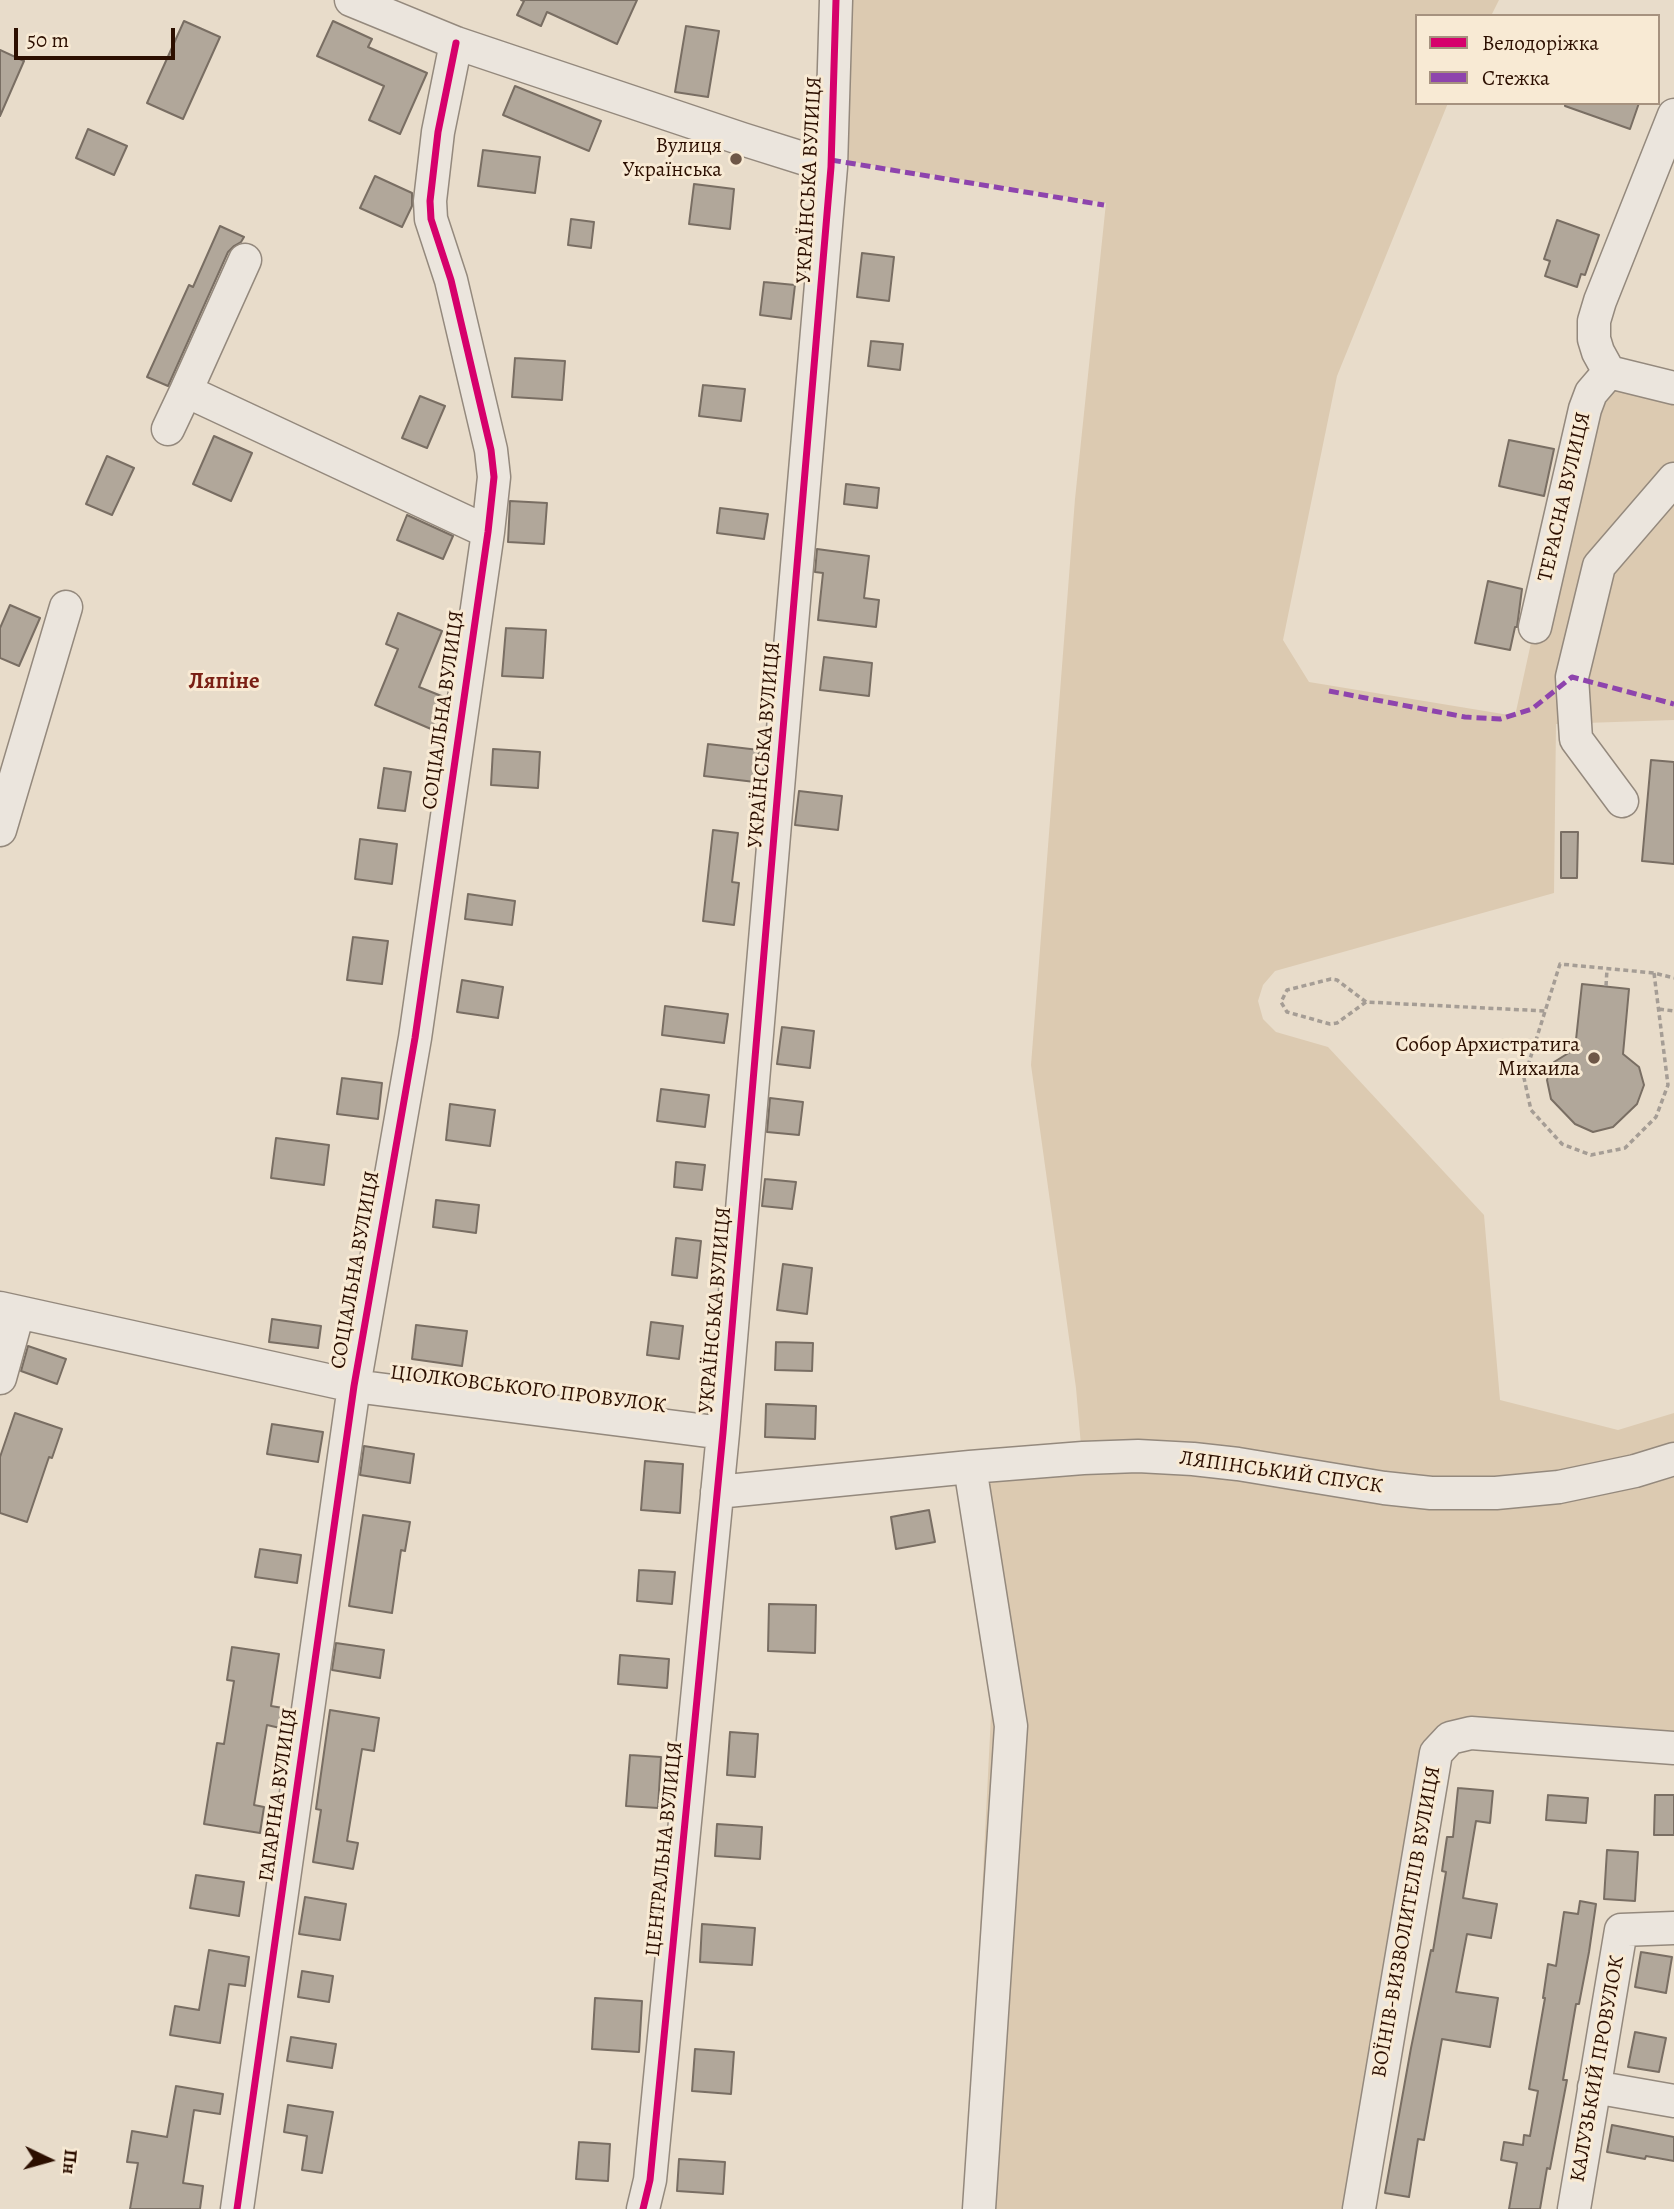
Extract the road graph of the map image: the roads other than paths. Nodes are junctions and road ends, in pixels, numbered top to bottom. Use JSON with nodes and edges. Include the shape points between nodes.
{"nodes":[{"id":1,"x":351,"y":0,"type":"edge"},
{"id":2,"x":836,"y":0,"type":"edge"},
{"id":3,"x":456,"y":43,"type":"junction"},
{"id":4,"x":1674,"y":115,"type":"edge"},
{"id":5,"x":831,"y":167,"type":"junction"},
{"id":6,"x":245,"y":260,"type":"dead end"},
{"id":7,"x":1609,"y":373,"type":"junction"},
{"id":8,"x":1674,"y":388,"type":"edge"},
{"id":9,"x":186,"y":391,"type":"junction"},
{"id":10,"x":168,"y":429,"type":"dead end"},
{"id":11,"x":1674,"y":479,"type":"edge"},
{"id":12,"x":488,"y":532,"type":"junction"},
{"id":13,"x":66,"y":607,"type":"dead end"},
{"id":14,"x":1535,"y":627,"type":"dead end"},
{"id":15,"x":1622,"y":801,"type":"dead end"},
{"id":16,"x":0,"y":830,"type":"edge"},
{"id":17,"x":9,"y":1311,"type":"edge"},
{"id":18,"x":0,"y":1378,"type":"edge"},
{"id":19,"x":354,"y":1386,"type":"junction"},
{"id":20,"x":723,"y":1433,"type":"junction"},
{"id":21,"x":1674,"y":1459,"type":"edge"},
{"id":22,"x":970,"y":1467,"type":"junction"},
{"id":23,"x":717,"y":1492,"type":"junction"},
{"id":24,"x":1674,"y":1748,"type":"edge"},
{"id":25,"x":1674,"y":1928,"type":"edge"},
{"id":26,"x":1594,"y":2087,"type":"junction"},
{"id":27,"x":1674,"y":2101,"type":"edge"},
{"id":28,"x":237,"y":2209,"type":"edge"},
{"id":29,"x":643,"y":2209,"type":"edge"},
{"id":30,"x":979,"y":2209,"type":"edge"},
{"id":31,"x":1359,"y":2209,"type":"edge"},
{"id":32,"x":1574,"y":2209,"type":"edge"}],
"edges":[{"from":1,"to":3,"type":"street"},
{"from":2,"to":5,"type":"street","name":"УКРАЇНСЬКА ВУЛИЦЯ"},
{"from":3,"to":5,"type":"street"},
{"from":3,"to":12,"type":"street","name":"СОЦІАЛЬНА ВУЛИЦЯ","via":[[434,157],[431,219],[451,280],[491,450],[494,477]]},
{"from":4,"to":7,"type":"street","via":[[1594,321],[1594,339]]},
{"from":5,"to":20,"type":"street","name":"УКРАЇНСЬКА ВУЛИЦЯ"},
{"from":6,"to":9,"type":"street"},
{"from":7,"to":8,"type":"street"},
{"from":7,"to":14,"type":"street","name":"ТЕРАСНА ВУЛИЦЯ","via":[[1591,393],[1585,409]]},
{"from":9,"to":10,"type":"street"},
{"from":9,"to":12,"type":"street"},
{"from":11,"to":15,"type":"street","via":[[1599,566],[1572,677],[1576,739]]},
{"from":12,"to":19,"type":"street","name":"СОЦІАЛЬНА ВУЛИЦЯ","via":[[415,1038]]},
{"from":13,"to":16,"type":"street"},
{"from":17,"to":18,"type":"street"},
{"from":17,"to":19,"type":"street","name":"ЦІОЛКОВСЬКОГО ПРОВУЛОК"},
{"from":19,"to":20,"type":"street","name":"ЦІОЛКОВСЬКОГО ПРОВУЛОК"},
{"from":19,"to":28,"type":"street","name":"ГАГАРІНА ВУЛИЦЯ"},
{"from":20,"to":23,"type":"street","name":"УКРАЇНСЬКА ВУЛИЦЯ"},
{"from":21,"to":22,"type":"street","name":"ЛЯПІНСЬКИЙ СПУСК","via":[[1559,1487],[1496,1493],[1384,1488],[1194,1458],[1083,1458]]},
{"from":22,"to":23,"type":"street","name":"ЛЯПІНСЬКИЙ СПУСК"},
{"from":22,"to":30,"type":"street","via":[[1011,1727]]},
{"from":23,"to":29,"type":"street","name":"ЦЕНТРАЛЬНА ВУЛИЦЯ","via":[[650,2180]]},
{"from":24,"to":31,"type":"street","name":"ВОЇНІВ-ВИЗВОЛИТЕЛІВ ВУЛИЦЯ","via":[[1471,1733],[1450,1738],[1436,1753]]},
{"from":25,"to":26,"type":"street","name":"КАЛУЗЬКИЙ ПРОВУЛОК","via":[[1622,1930]]},
{"from":26,"to":27,"type":"street"},
{"from":26,"to":32,"type":"street","name":"КАЛУЗЬКИЙ ПРОВУЛОК"}]}
